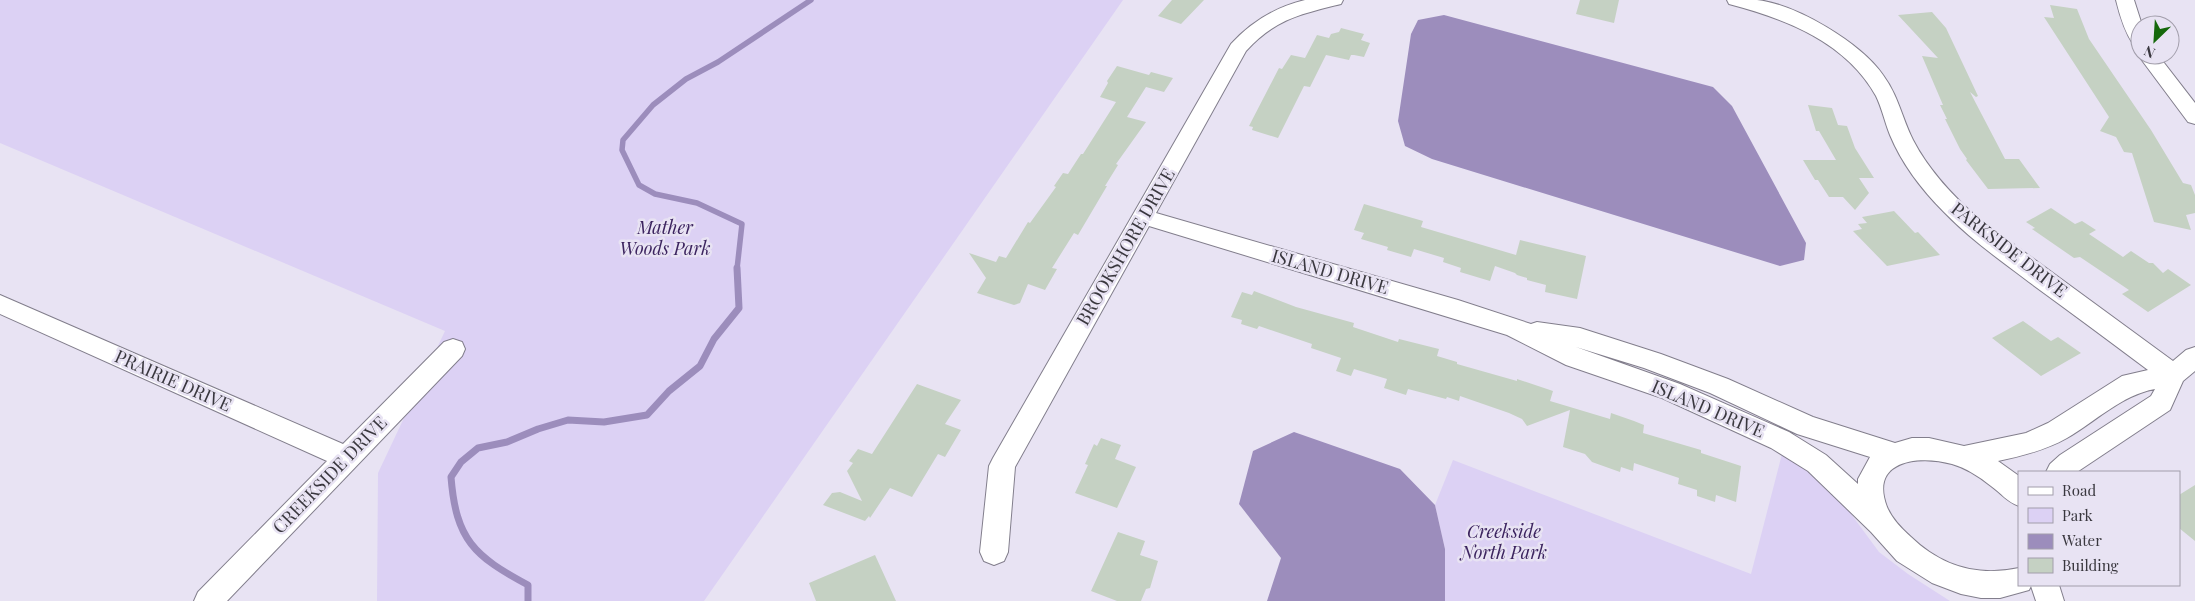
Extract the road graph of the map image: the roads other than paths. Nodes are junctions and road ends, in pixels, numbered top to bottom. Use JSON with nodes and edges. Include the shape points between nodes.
{"nodes":[{"id":1,"x":1334,"y":0,"type":"edge"},
{"id":2,"x":1736,"y":0,"type":"edge"},
{"id":3,"x":2125,"y":0,"type":"edge"},
{"id":4,"x":2130,"y":18,"type":"edge"},
{"id":5,"x":2156,"y":65,"type":"edge"},
{"id":6,"x":2195,"y":117,"type":"edge"},
{"id":7,"x":1144,"y":217,"type":"junction"},
{"id":8,"x":0,"y":304,"type":"edge"},
{"id":9,"x":1516,"y":328,"type":"junction"},
{"id":10,"x":453,"y":349,"type":"dead end"},
{"id":11,"x":2195,"y":357,"type":"edge"},
{"id":12,"x":2172,"y":374,"type":"junction"},
{"id":13,"x":1893,"y":453,"type":"junction"},
{"id":14,"x":1965,"y":457,"type":"junction"},
{"id":15,"x":347,"y":458,"type":"junction"},
{"id":16,"x":2060,"y":471,"type":"edge"},
{"id":17,"x":2018,"y":493,"type":"edge"},
{"id":18,"x":1881,"y":522,"type":"junction"},
{"id":19,"x":994,"y":552,"type":"dead end"},
{"id":20,"x":1950,"y":578,"type":"junction"},
{"id":21,"x":2018,"y":581,"type":"edge"},
{"id":22,"x":2045,"y":586,"type":"edge"},
{"id":23,"x":208,"y":601,"type":"edge"},
{"id":24,"x":1976,"y":601,"type":"edge"},
{"id":25,"x":2050,"y":601,"type":"edge"}],
"edges":[{"from":1,"to":7,"type":"street","name":"BROOKSHORE DRIVE","via":[[1282,14],[1260,26],[1244,40]]},
{"from":2,"to":12,"type":"street","name":"PARKSIDE DRIVE","via":[[1775,11],[1813,27],[1850,53],[1868,71],[1886,97],[1903,140],[1923,175],[1950,205],[1984,236]]},
{"from":3,"to":4,"type":"street"},
{"from":5,"to":6,"type":"street"},
{"from":7,"to":9,"type":"street","name":"ISLAND DRIVE"},
{"from":7,"to":19,"type":"street","name":"BROOKSHORE DRIVE","via":[[1002,466]]},
{"from":8,"to":15,"type":"street","name":"PRAIRIE DRIVE"},
{"from":9,"to":13,"type":"street","name":"ISLAND DRIVE","via":[[1580,338],[1652,361],[1719,386],[1806,426]]},
{"from":9,"to":18,"type":"street","name":"ISLAND DRIVE","via":[[1575,358],[1671,391],[1780,440],[1817,463]]},
{"from":10,"to":15,"type":"street","name":"CREEKSIDE DRIVE"},
{"from":11,"to":12,"type":"street"},
{"from":12,"to":14,"type":"street","via":[[2131,383],[2058,430],[2029,443]]},
{"from":12,"to":16,"type":"street","via":[[2161,403]]},
{"from":13,"to":14,"type":"street","via":[[1914,448],[1938,449]]},
{"from":13,"to":18,"type":"street","via":[[1878,464],[1871,481],[1872,501]]},
{"from":14,"to":17,"type":"street","via":[[1990,470]]},
{"from":15,"to":23,"type":"street","name":"CREEKSIDE DRIVE"},
{"from":18,"to":20,"type":"street","via":[[1898,544],[1922,563]]},
{"from":20,"to":21,"type":"street","via":[[1979,586],[2005,586]]},
{"from":20,"to":24,"type":"street"},
{"from":22,"to":25,"type":"street"}]}
